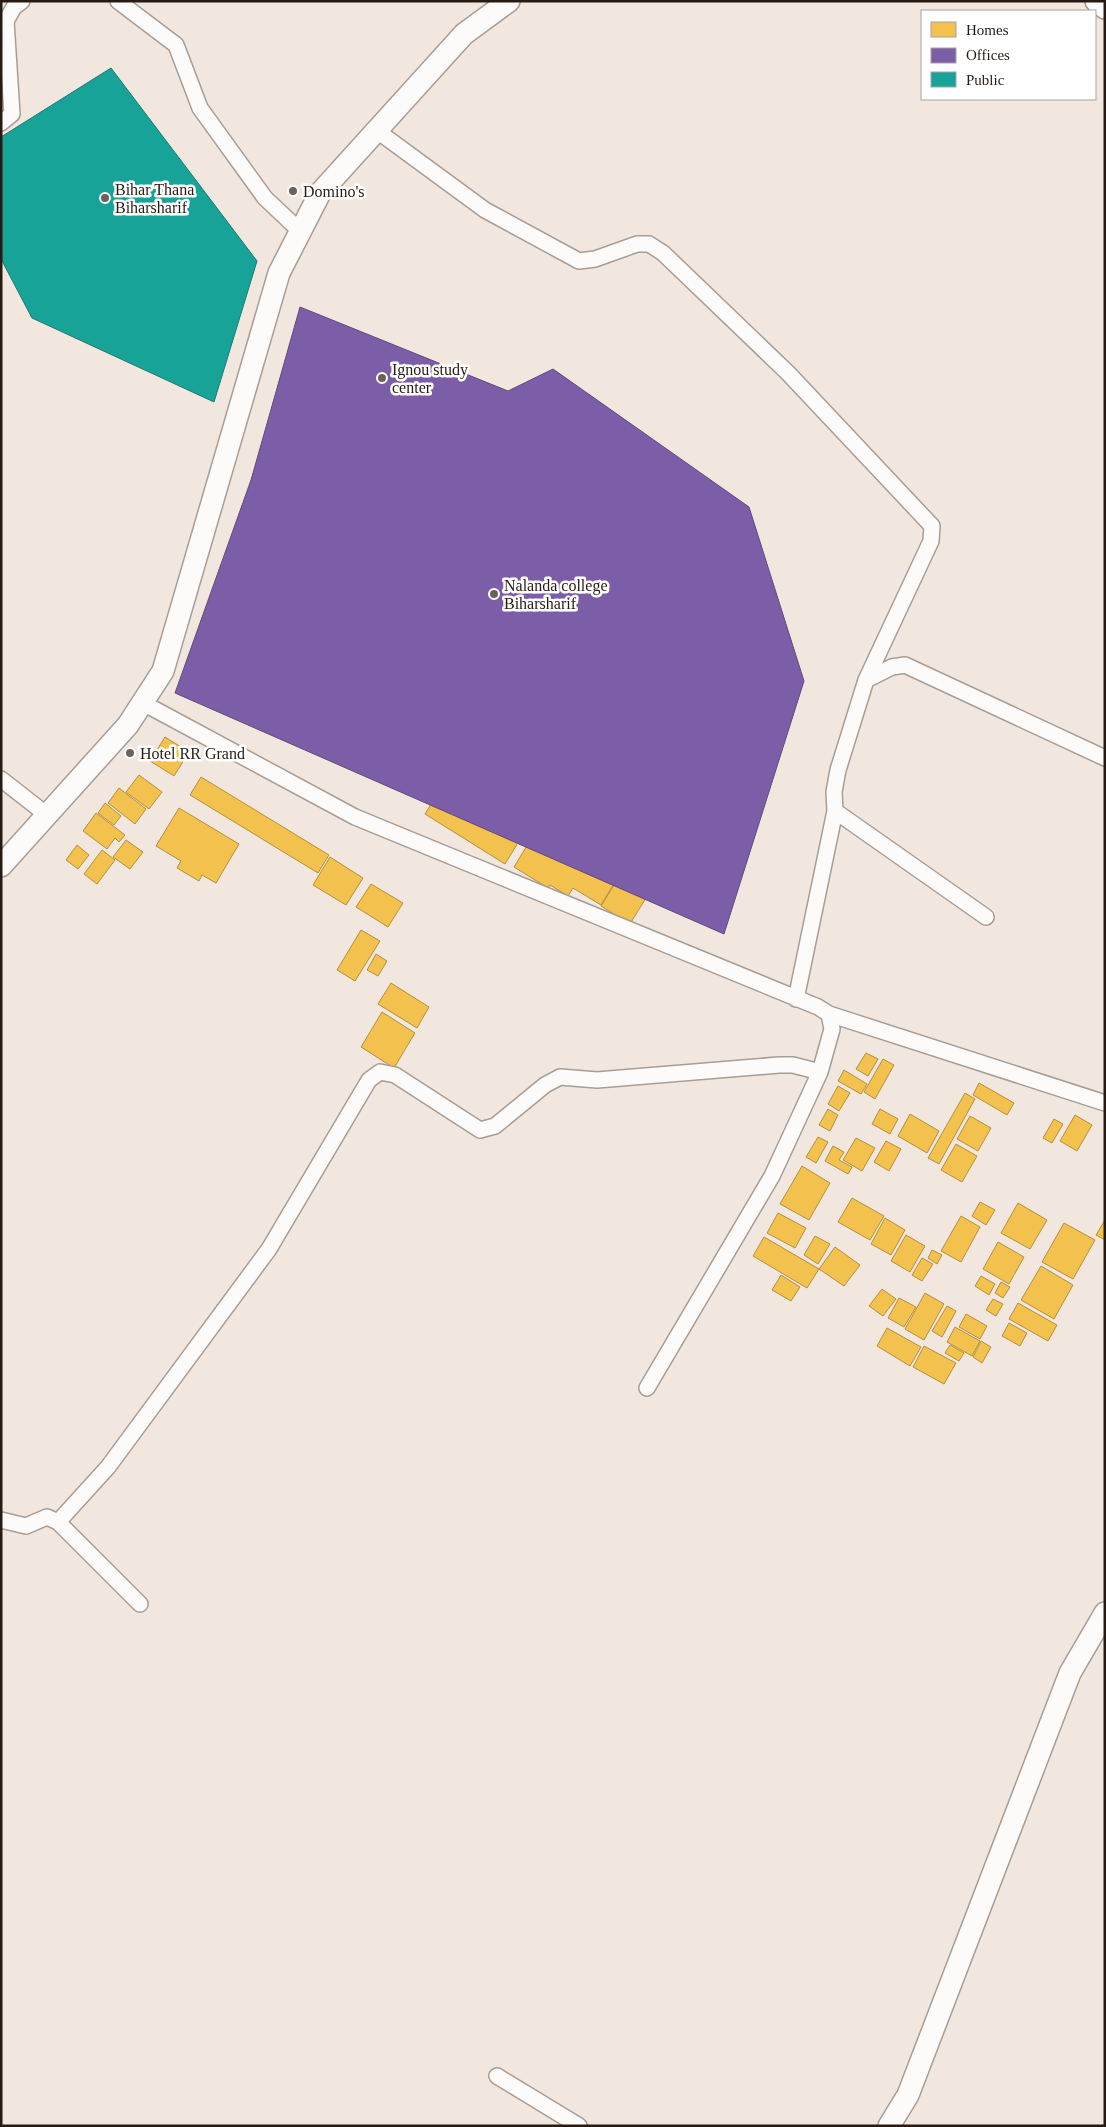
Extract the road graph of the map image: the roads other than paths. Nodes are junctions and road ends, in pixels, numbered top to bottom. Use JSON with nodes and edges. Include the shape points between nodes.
{"nodes":[{"id":1,"x":22,"y":1,"type":"edge"},
{"id":2,"x":118,"y":1,"type":"edge"},
{"id":3,"x":1096,"y":1,"type":"edge"},
{"id":4,"x":504,"y":3,"type":"edge"},
{"id":5,"x":1105,"y":8,"type":"edge"},
{"id":6,"x":1,"y":123,"type":"edge"},
{"id":7,"x":376,"y":130,"type":"junction"},
{"id":8,"x":300,"y":231,"type":"junction"},
{"id":9,"x":866,"y":680,"type":"junction"},
{"id":10,"x":142,"y":703,"type":"junction"},
{"id":11,"x":1105,"y":758,"type":"edge"},
{"id":12,"x":1,"y":779,"type":"edge"},
{"id":13,"x":835,"y":811,"type":"junction"},
{"id":14,"x":47,"y":815,"type":"junction"},
{"id":15,"x":1,"y":866,"type":"edge"},
{"id":16,"x":986,"y":916,"type":"dead end"},
{"id":17,"x":796,"y":999,"type":"junction"},
{"id":18,"x":829,"y":1014,"type":"junction"},
{"id":19,"x":820,"y":1072,"type":"junction"},
{"id":20,"x":1105,"y":1103,"type":"edge"},
{"id":21,"x":647,"y":1388,"type":"dead end"},
{"id":22,"x":1,"y":1520,"type":"edge"},
{"id":23,"x":58,"y":1522,"type":"junction"},
{"id":24,"x":140,"y":1604,"type":"dead end"},
{"id":25,"x":1105,"y":1612,"type":"edge"},
{"id":26,"x":497,"y":2076,"type":"dead end"},
{"id":27,"x":579,"y":2126,"type":"edge"},
{"id":28,"x":889,"y":2126,"type":"edge"}],
"edges":[{"from":1,"to":6,"type":"street","via":[[6,21],[12,114]]},
{"from":2,"to":8,"type":"street","via":[[176,46],[200,108],[264,198]]},
{"from":3,"to":5,"type":"main road"},
{"from":4,"to":7,"type":"main road","via":[[464,34]]},
{"from":7,"to":8,"type":"main road","via":[[320,193]]},
{"from":7,"to":9,"type":"street","via":[[485,210],[579,261],[595,259],[637,244],[649,244],[663,253],[788,373],[932,526],[931,541]]},
{"from":8,"to":10,"type":"main road","via":[[279,273],[163,671]]},
{"from":9,"to":11,"type":"street","via":[[905,665]]},
{"from":9,"to":13,"type":"street","via":[[838,770]]},
{"from":10,"to":14,"type":"main road","via":[[128,725]]},
{"from":10,"to":17,"type":"street","via":[[354,817]]},
{"from":12,"to":14,"type":"street"},
{"from":13,"to":16,"type":"street"},
{"from":13,"to":17,"type":"street"},
{"from":14,"to":15,"type":"main road"},
{"from":17,"to":18,"type":"street"},
{"from":18,"to":19,"type":"street","via":[[832,1029]]},
{"from":18,"to":20,"type":"street"},
{"from":19,"to":21,"type":"street","via":[[772,1176]]},
{"from":19,"to":23,"type":"street","via":[[779,1064],[597,1080],[560,1077],[545,1085],[495,1126],[480,1130],[395,1075],[380,1072],[368,1080],[269,1250],[108,1467]]},
{"from":22,"to":23,"type":"street","via":[[26,1526],[47,1517]]},
{"from":23,"to":24,"type":"street"},
{"from":25,"to":28,"type":"main road","via":[[1070,1673],[908,2095]]},
{"from":26,"to":27,"type":"street"}]}
